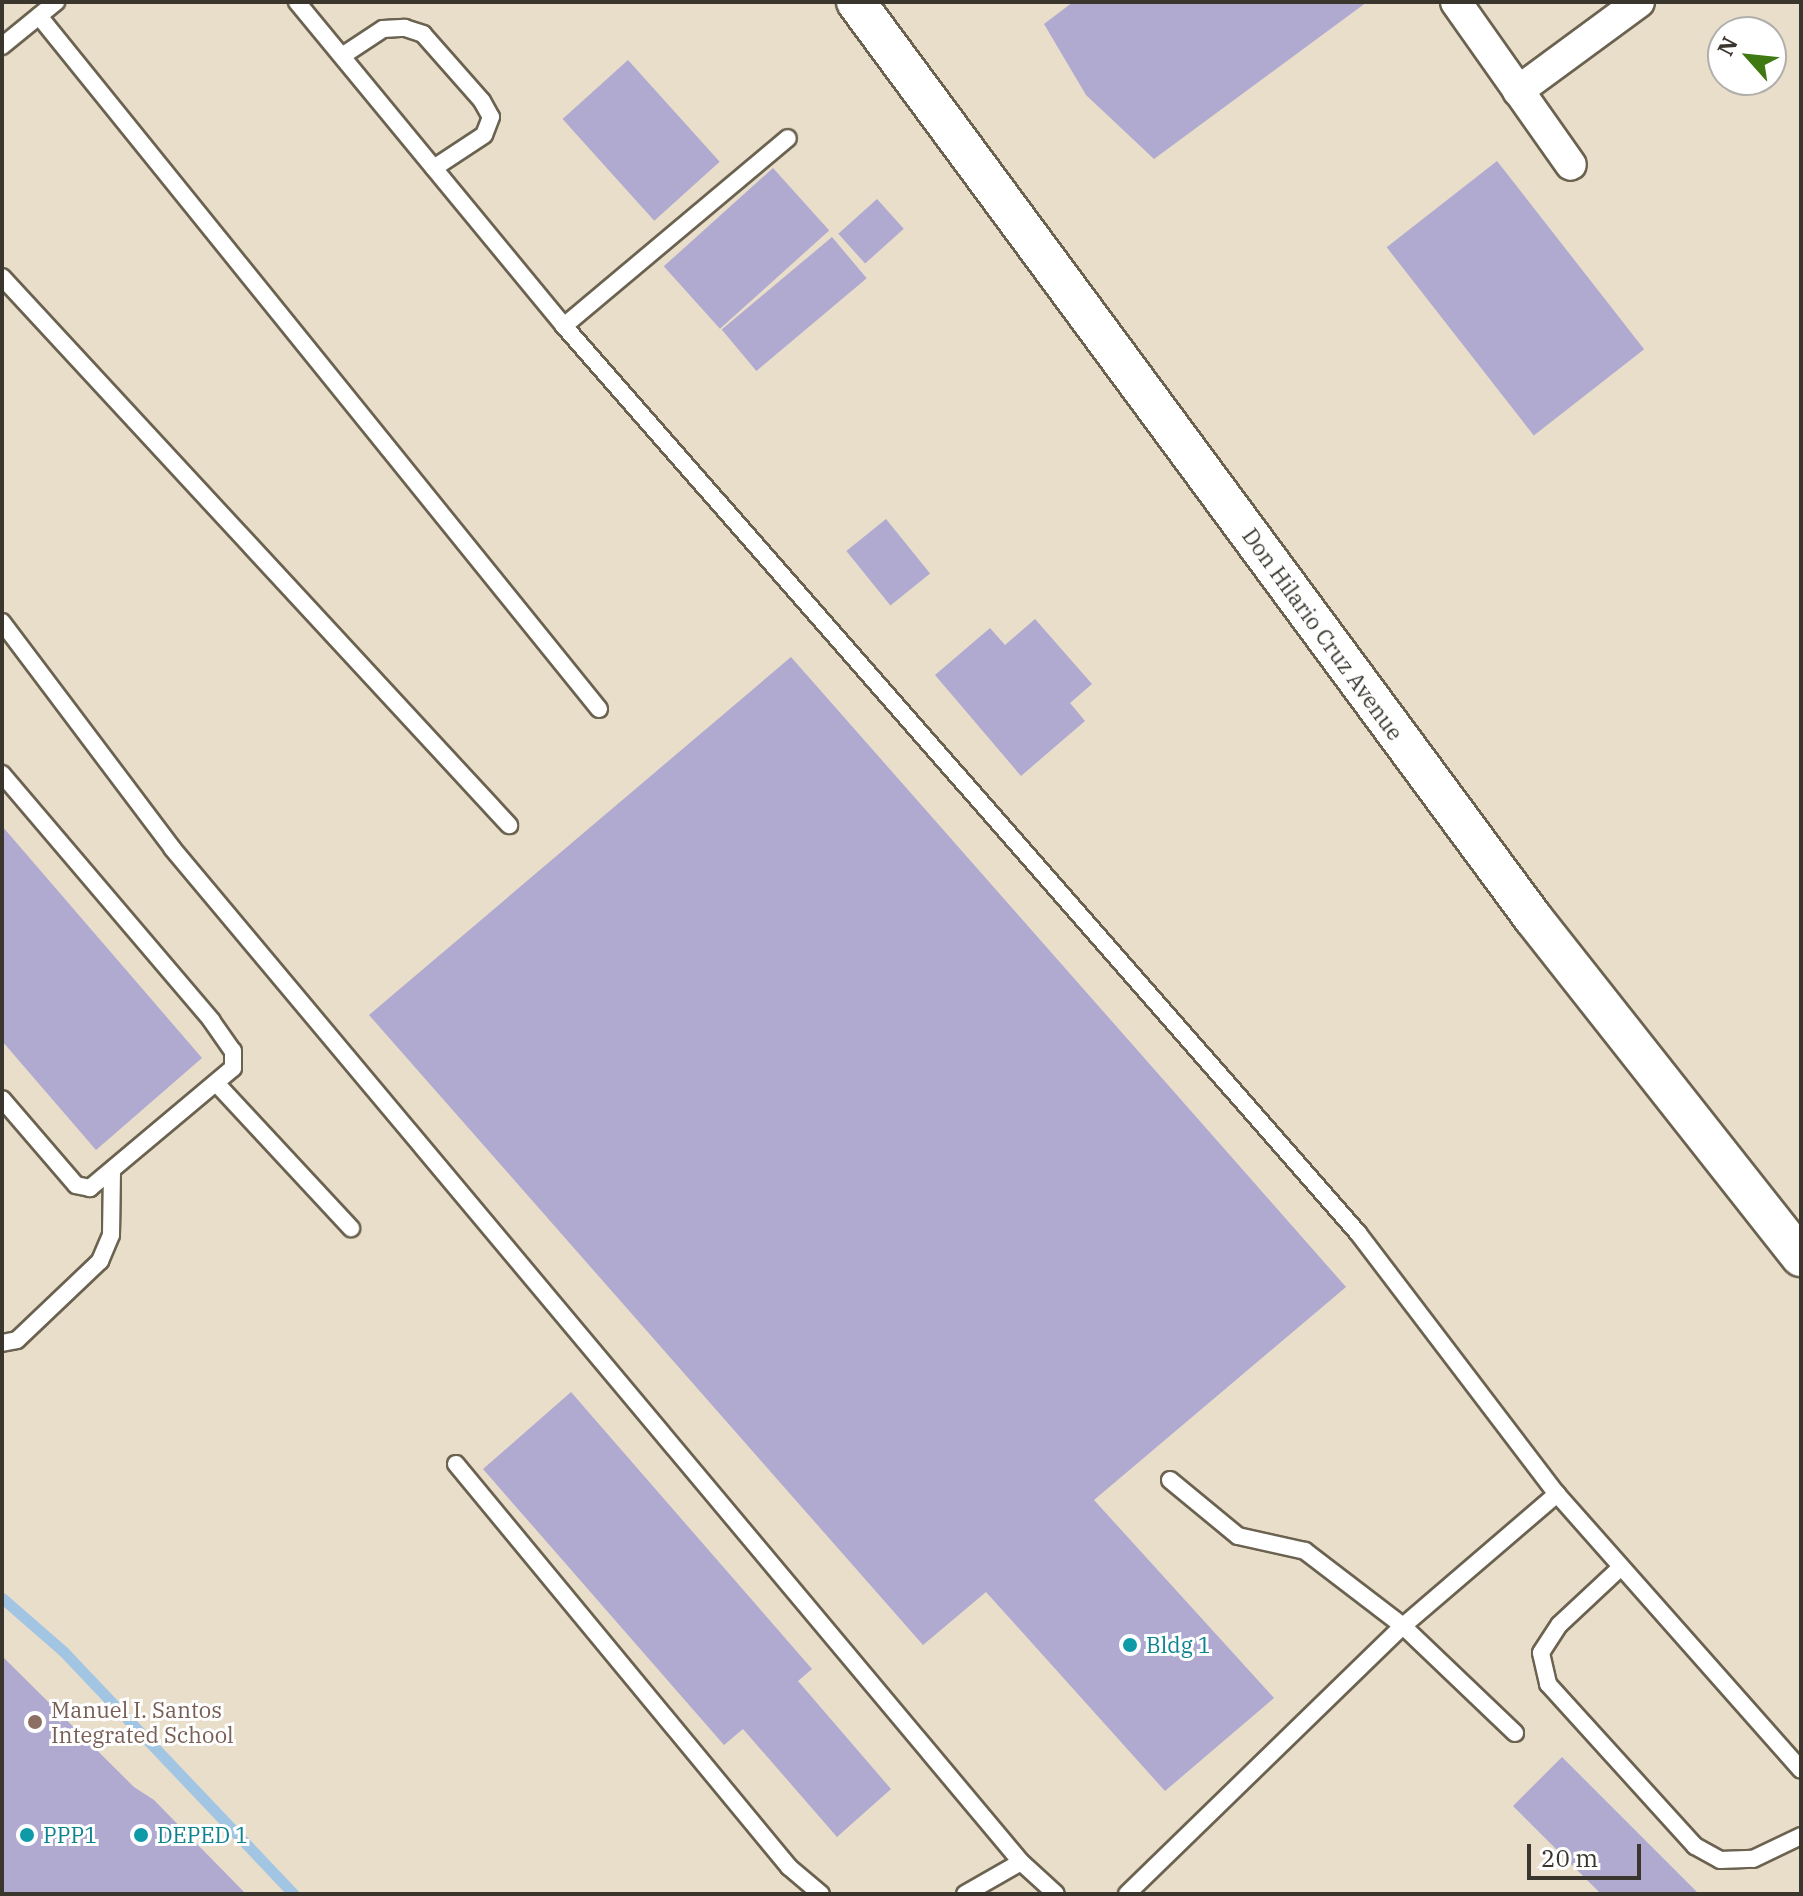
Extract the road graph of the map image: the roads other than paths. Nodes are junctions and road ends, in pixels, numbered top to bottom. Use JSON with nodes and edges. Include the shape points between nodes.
{"nodes":[{"id":1,"x":56,"y":2,"type":"edge"},
{"id":2,"x":297,"y":2,"type":"edge"},
{"id":3,"x":856,"y":2,"type":"edge"},
{"id":4,"x":1456,"y":2,"type":"edge"},
{"id":5,"x":1639,"y":2,"type":"edge"},
{"id":6,"x":39,"y":16,"type":"junction"},
{"id":7,"x":2,"y":46,"type":"edge"},
{"id":8,"x":342,"y":56,"type":"junction"},
{"id":9,"x":1518,"y":91,"type":"junction"},
{"id":10,"x":788,"y":138,"type":"dead end"},
{"id":11,"x":1571,"y":165,"type":"dead end"},
{"id":12,"x":434,"y":168,"type":"junction"},
{"id":13,"x":2,"y":277,"type":"edge"},
{"id":14,"x":564,"y":326,"type":"junction"},
{"id":15,"x":2,"y":622,"type":"edge"},
{"id":16,"x":599,"y":709,"type":"dead end"},
{"id":17,"x":2,"y":774,"type":"edge"},
{"id":18,"x":509,"y":825,"type":"dead end"},
{"id":19,"x":217,"y":1084,"type":"junction"},
{"id":20,"x":2,"y":1099,"type":"edge"},
{"id":21,"x":112,"y":1172,"type":"junction"},
{"id":22,"x":351,"y":1228,"type":"dead end"},
{"id":23,"x":1801,"y":1257,"type":"edge"},
{"id":24,"x":2,"y":1343,"type":"edge"},
{"id":25,"x":456,"y":1464,"type":"dead end"},
{"id":26,"x":1170,"y":1480,"type":"dead end"},
{"id":27,"x":1557,"y":1494,"type":"junction"},
{"id":28,"x":1620,"y":1568,"type":"junction"},
{"id":29,"x":1403,"y":1626,"type":"junction"},
{"id":30,"x":1515,"y":1733,"type":"dead end"},
{"id":31,"x":1801,"y":1770,"type":"edge"},
{"id":32,"x":1801,"y":1836,"type":"edge"},
{"id":33,"x":1021,"y":1862,"type":"junction"},
{"id":34,"x":821,"y":1894,"type":"edge"},
{"id":35,"x":965,"y":1894,"type":"edge"},
{"id":36,"x":1056,"y":1894,"type":"edge"},
{"id":37,"x":1127,"y":1894,"type":"edge"}],
"edges":[{"from":1,"to":6,"type":"lane"},
{"from":2,"to":8,"type":"lane"},
{"from":3,"to":23,"type":"street","name":"Don Hilario Cruz Avenue","via":[[1533,918]]},
{"from":4,"to":9,"type":"street"},
{"from":5,"to":9,"type":"street"},
{"from":6,"to":7,"type":"lane"},
{"from":6,"to":16,"type":"lane"},
{"from":8,"to":12,"type":"lane"},
{"from":8,"to":12,"type":"lane","via":[[383,29],[405,28],[423,34],[482,101],[491,117],[484,135]]},
{"from":9,"to":11,"type":"street"},
{"from":10,"to":14,"type":"lane"},
{"from":12,"to":14,"type":"lane"},
{"from":13,"to":18,"type":"lane"},
{"from":14,"to":27,"type":"lane","via":[[1358,1233]]},
{"from":15,"to":33,"type":"lane","via":[[172,848]]},
{"from":17,"to":19,"type":"lane","via":[[233,1051],[233,1068]]},
{"from":19,"to":21,"type":"lane"},
{"from":19,"to":22,"type":"lane"},
{"from":20,"to":21,"type":"lane","via":[[76,1185],[90,1188]]},
{"from":21,"to":24,"type":"lane","via":[[111,1235],[100,1261],[17,1340]]},
{"from":25,"to":34,"type":"lane","via":[[789,1867]]},
{"from":26,"to":29,"type":"lane","via":[[1238,1536],[1305,1551]]},
{"from":27,"to":28,"type":"lane"},
{"from":27,"to":29,"type":"lane"},
{"from":28,"to":31,"type":"lane"},
{"from":28,"to":32,"type":"lane","via":[[1559,1625],[1541,1653],[1548,1684],[1695,1846],[1720,1860],[1753,1859]]},
{"from":29,"to":30,"type":"lane"},
{"from":29,"to":37,"type":"lane"},
{"from":33,"to":35,"type":"lane"},
{"from":33,"to":36,"type":"lane"}]}
